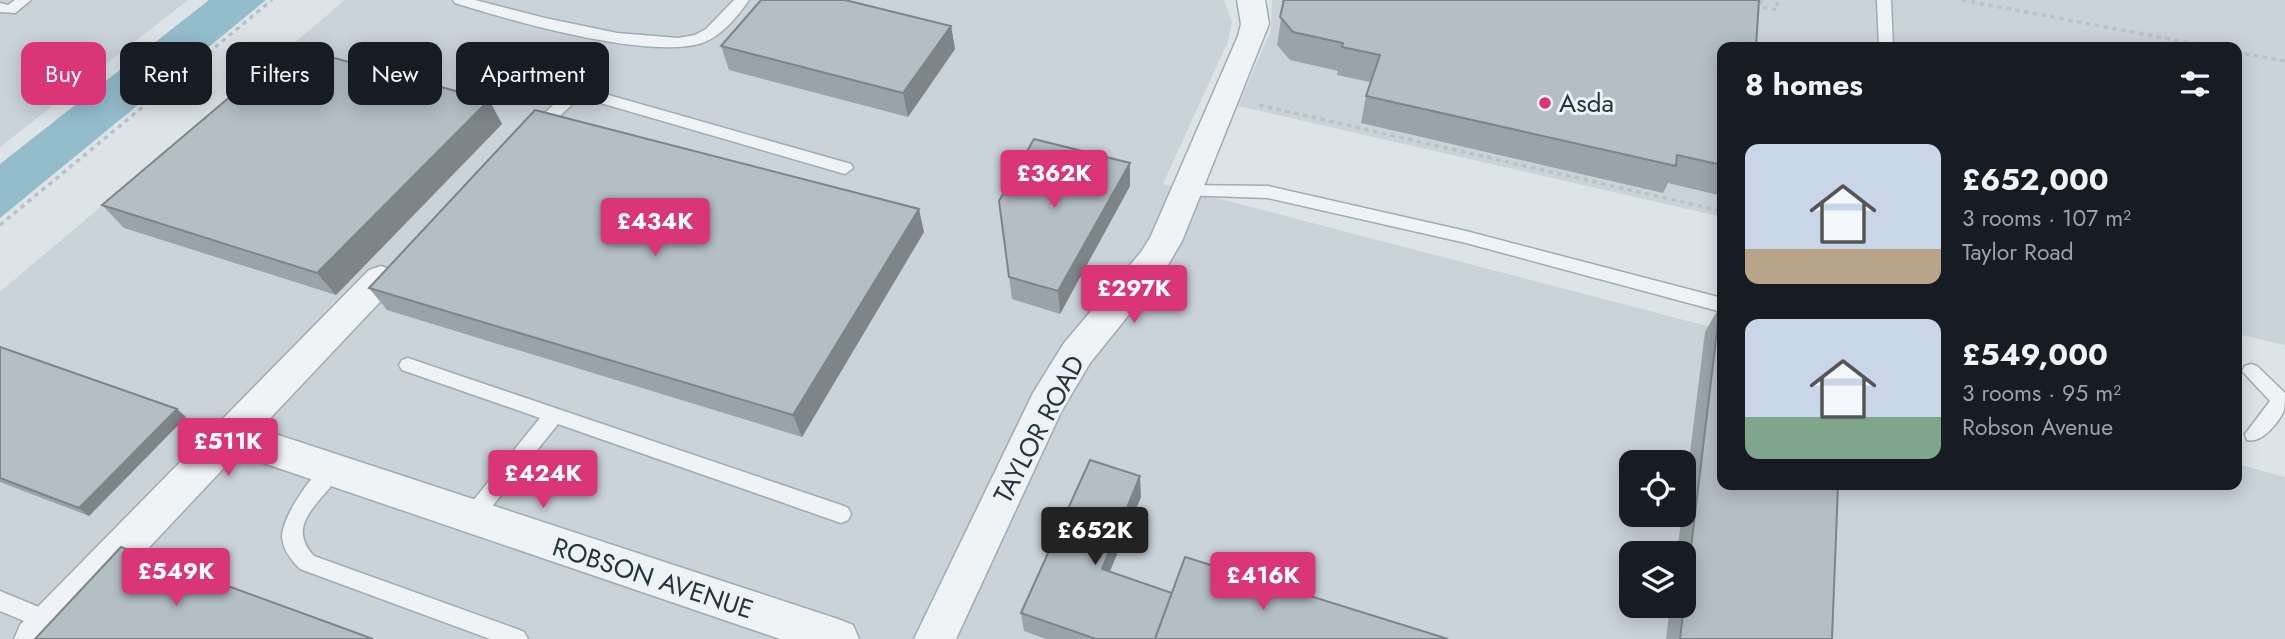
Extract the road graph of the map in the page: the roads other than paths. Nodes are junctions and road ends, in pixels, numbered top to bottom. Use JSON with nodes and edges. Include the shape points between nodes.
{"nodes":[{"id":1,"x":24,"y":0,"type":"edge"},
{"id":2,"x":460,"y":0,"type":"edge"},
{"id":3,"x":742,"y":0,"type":"edge"},
{"id":4,"x":1251,"y":0,"type":"edge"},
{"id":5,"x":1884,"y":0,"type":"edge"},
{"id":6,"x":0,"y":7,"type":"edge"},
{"id":7,"x":1886,"y":42,"type":"edge"},
{"id":8,"x":528,"y":138,"type":"edge"},
{"id":9,"x":845,"y":168,"type":"dead end"},
{"id":10,"x":1187,"y":191,"type":"junction"},
{"id":11,"x":386,"y":274,"type":"edge"},
{"id":12,"x":1717,"y":304,"type":"edge"},
{"id":13,"x":408,"y":365,"type":"dead end"},
{"id":14,"x":2251,"y":371,"type":"dead end"},
{"id":15,"x":2283,"y":402,"type":"edge"},
{"id":16,"x":554,"y":415,"type":"junction"},
{"id":17,"x":2254,"y":434,"type":"dead end"},
{"id":18,"x":229,"y":435,"type":"junction"},
{"id":19,"x":332,"y":470,"type":"junction"},
{"id":20,"x":841,"y":514,"type":"dead end"},
{"id":21,"x":471,"y":518,"type":"junction"},
{"id":22,"x":0,"y":601,"type":"edge"},
{"id":23,"x":779,"y":630,"type":"edge"},
{"id":24,"x":43,"y":631,"type":"edge"},
{"id":25,"x":517,"y":639,"type":"edge"},
{"id":26,"x":838,"y":639,"type":"edge"},
{"id":27,"x":935,"y":639,"type":"edge"}],
"edges":[{"from":1,"to":6,"type":"lane","via":[[10,10]]},
{"from":2,"to":3,"type":"lane","via":[[584,31],[667,43],[681,43],[716,30]]},
{"from":4,"to":10,"type":"street","name":"TAYLOR ROAD","via":[[1255,24],[1233,99]]},
{"from":5,"to":7,"type":"lane"},
{"from":8,"to":9,"type":"lane","via":[[577,91]]},
{"from":10,"to":12,"type":"lane","via":[[1268,192],[1466,237]]},
{"from":10,"to":27,"type":"street","name":"TAYLOR ROAD","via":[[1153,261],[1077,353],[1046,404]]},
{"from":11,"to":18,"type":"street"},
{"from":13,"to":16,"type":"lane"},
{"from":14,"to":15,"type":"lane"},
{"from":15,"to":17,"type":"lane"},
{"from":16,"to":20,"type":"lane"},
{"from":16,"to":21,"type":"lane"},
{"from":18,"to":19,"type":"street","name":"ROBSON AVENUE"},
{"from":18,"to":24,"type":"street"},
{"from":19,"to":21,"type":"street","name":"ROBSON AVENUE"},
{"from":19,"to":25,"type":"lane","via":[[295,517],[291,536],[297,555],[307,563]]},
{"from":21,"to":23,"type":"street","name":"ROBSON AVENUE"},
{"from":22,"to":24,"type":"lane"},
{"from":23,"to":26,"type":"street","name":"ROBSON AVENUE"}]}
